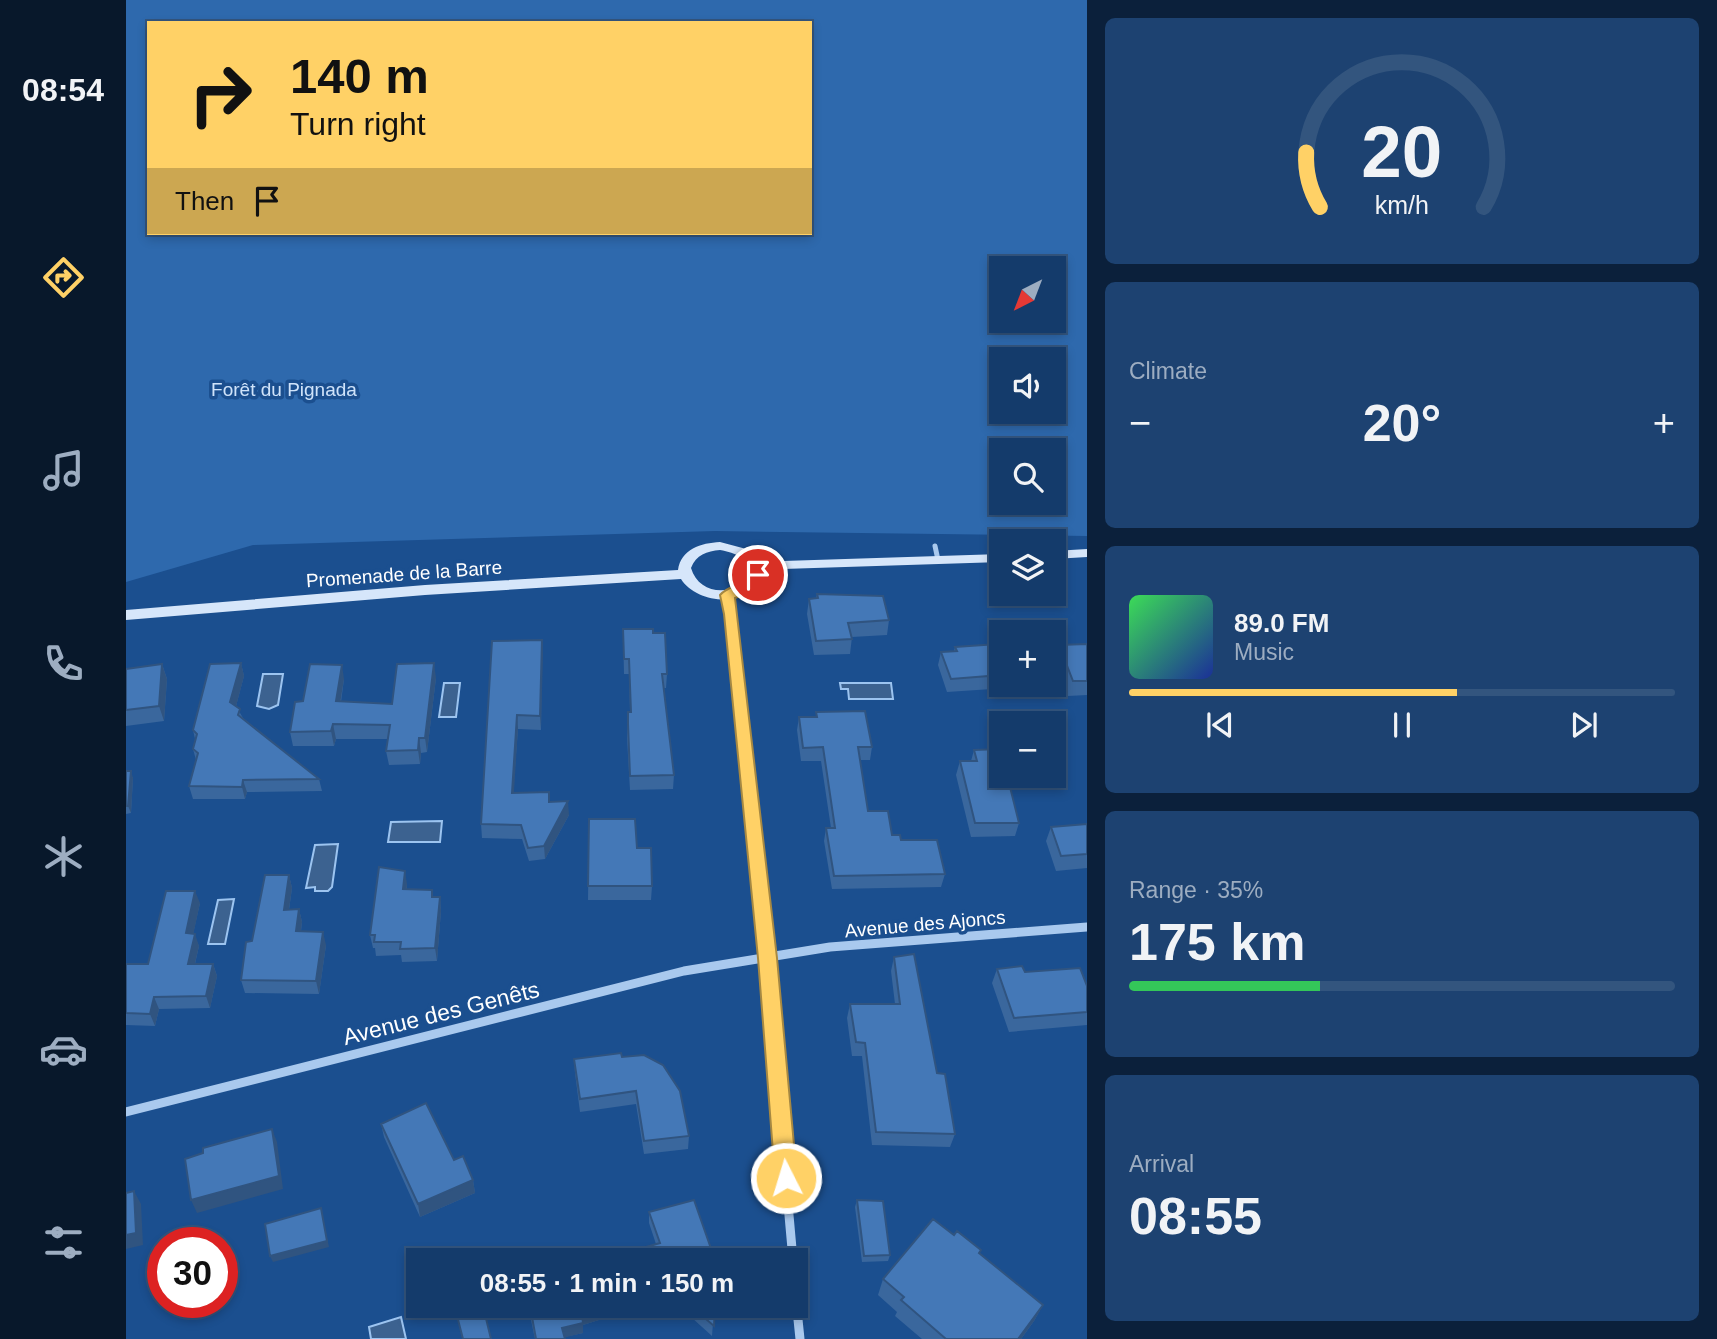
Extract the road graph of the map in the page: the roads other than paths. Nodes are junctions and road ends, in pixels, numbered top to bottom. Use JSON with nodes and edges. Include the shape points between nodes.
{"nodes":[{"id":1,"x":935,"y":546,"type":"dead end"},
{"id":2,"x":1087,"y":553,"type":"edge"},
{"id":3,"x":1066,"y":554,"type":"edge"},
{"id":4,"x":989,"y":559,"type":"edge"},
{"id":5,"x":938,"y":561,"type":"junction"},
{"id":6,"x":758,"y":569,"type":"junction"},
{"id":7,"x":685,"y":574,"type":"junction"},
{"id":8,"x":727,"y":595,"type":"junction"},
{"id":9,"x":126,"y":615,"type":"edge"},
{"id":10,"x":1087,"y":927,"type":"edge"},
{"id":11,"x":767,"y":958,"type":"junction"},
{"id":12,"x":126,"y":1112,"type":"edge"},
{"id":13,"x":792,"y":1248,"type":"edge"},
{"id":14,"x":798,"y":1318,"type":"edge"},
{"id":15,"x":800,"y":1339,"type":"edge"}],
"edges":[{"from":1,"to":5,"type":"lane"},
{"from":2,"to":3,"type":"main road"},
{"from":4,"to":5,"type":"main road"},
{"from":5,"to":6,"type":"main road"},
{"from":6,"to":7,"type":"main road","via":[[745,552],[711,546],[690,556]]},
{"from":6,"to":8,"type":"main road","via":[[751,586]]},
{"from":7,"to":8,"type":"main road","via":[[705,592]]},
{"from":7,"to":9,"type":"main road","name":"Promenade de la Barre"},
{"from":8,"to":11,"type":"street"},
{"from":10,"to":11,"type":"street","name":"Avenue des Ajoncs","via":[[830,947]]},
{"from":11,"to":12,"type":"street","name":"Avenue des Genêts","via":[[684,971]]},
{"from":11,"to":13,"type":"street"},
{"from":14,"to":15,"type":"street"}]}
